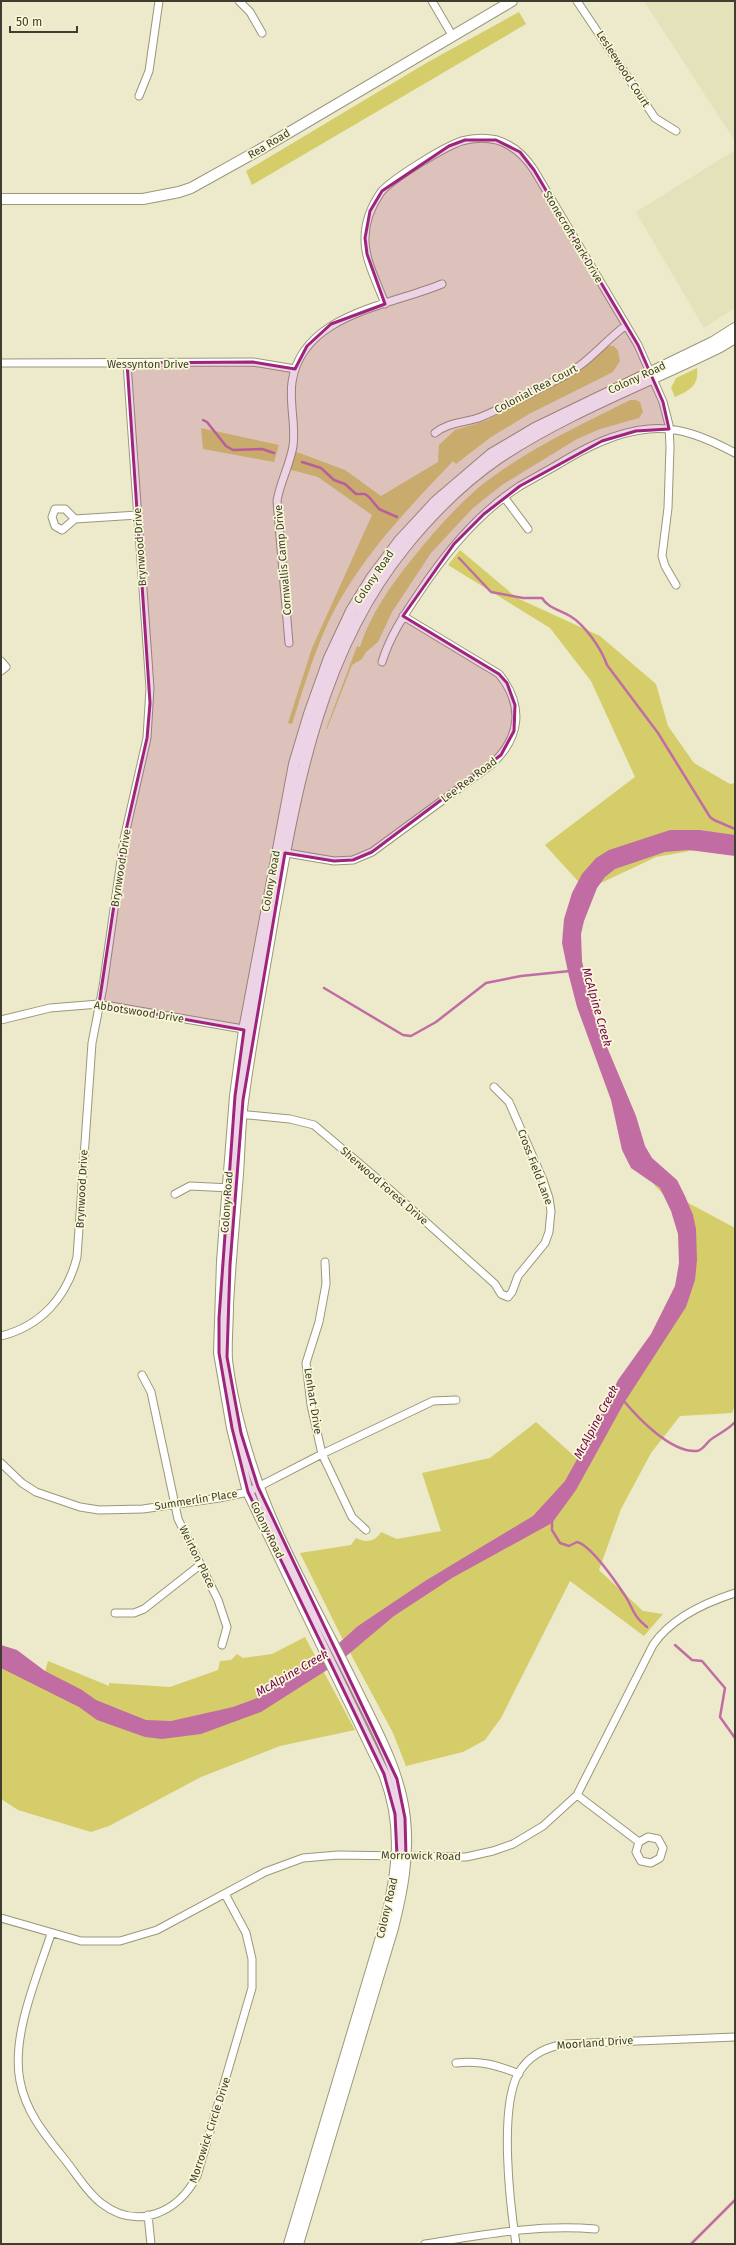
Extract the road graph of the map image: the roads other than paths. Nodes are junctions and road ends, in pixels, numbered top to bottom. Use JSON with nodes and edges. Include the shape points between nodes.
{"nodes":[{"id":1,"x":159,"y":1,"type":"edge"},
{"id":2,"x":239,"y":1,"type":"edge"},
{"id":3,"x":432,"y":1,"type":"edge"},
{"id":4,"x":512,"y":1,"type":"edge"},
{"id":5,"x":577,"y":1,"type":"edge"},
{"id":6,"x":262,"y":33,"type":"dead end"},
{"id":7,"x":452,"y":35,"type":"junction"},
{"id":8,"x":139,"y":96,"type":"dead end"},
{"id":9,"x":676,"y":131,"type":"dead end"},
{"id":10,"x":1,"y":200,"type":"edge"},
{"id":11,"x":442,"y":284,"type":"dead end"},
{"id":12,"x":385,"y":304,"type":"junction"},
{"id":13,"x":625,"y":326,"type":"junction"},
{"id":14,"x":735,"y":328,"type":"edge"},
{"id":15,"x":735,"y":338,"type":"edge"},
{"id":16,"x":1,"y":363,"type":"edge"},
{"id":17,"x":127,"y":364,"type":"junction"},
{"id":18,"x":295,"y":369,"type":"junction"},
{"id":19,"x":651,"y":376,"type":"junction"},
{"id":20,"x":669,"y":429,"type":"junction"},
{"id":21,"x":435,"y":433,"type":"dead end"},
{"id":22,"x":735,"y":453,"type":"edge"},
{"id":23,"x":504,"y":497,"type":"junction"},
{"id":24,"x":138,"y":515,"type":"junction"},
{"id":25,"x":75,"y":519,"type":"dead end"},
{"id":26,"x":528,"y":529,"type":"dead end"},
{"id":27,"x":676,"y":585,"type":"dead end"},
{"id":28,"x":403,"y":616,"type":"junction"},
{"id":29,"x":289,"y":643,"type":"dead end"},
{"id":30,"x":1,"y":661,"type":"edge"},
{"id":31,"x":382,"y":662,"type":"dead end"},
{"id":32,"x":1,"y":671,"type":"edge"},
{"id":33,"x":320,"y":682,"type":"junction"},
{"id":34,"x":330,"y":686,"type":"junction"},
{"id":35,"x":281,"y":852,"type":"junction"},
{"id":36,"x":99,"y":1004,"type":"junction"},
{"id":37,"x":1,"y":1020,"type":"edge"},
{"id":38,"x":249,"y":1030,"type":"junction"},
{"id":39,"x":494,"y":1087,"type":"dead end"},
{"id":40,"x":238,"y":1114,"type":"junction"},
{"id":41,"x":232,"y":1188,"type":"junction"},
{"id":42,"x":175,"y":1194,"type":"dead end"},
{"id":43,"x":325,"y":1262,"type":"dead end"},
{"id":44,"x":512,"y":1292,"type":"joint"},
{"id":45,"x":1,"y":1336,"type":"edge"},
{"id":46,"x":142,"y":1376,"type":"dead end"},
{"id":47,"x":456,"y":1400,"type":"dead end"},
{"id":48,"x":322,"y":1454,"type":"junction"},
{"id":49,"x":1,"y":1463,"type":"edge"},
{"id":50,"x":258,"y":1487,"type":"junction"},
{"id":51,"x":248,"y":1492,"type":"junction"},
{"id":52,"x":176,"y":1503,"type":"junction"},
{"id":53,"x":366,"y":1530,"type":"dead end"},
{"id":54,"x":200,"y":1565,"type":"junction"},
{"id":55,"x":735,"y":1593,"type":"edge"},
{"id":56,"x":115,"y":1613,"type":"dead end"},
{"id":57,"x":222,"y":1645,"type":"dead end"},
{"id":58,"x":396,"y":1793,"type":"junction"},
{"id":59,"x":577,"y":1795,"type":"junction"},
{"id":60,"x":639,"y":1842,"type":"dead end"},
{"id":61,"x":402,"y":1856,"type":"junction"},
{"id":62,"x":225,"y":1894,"type":"junction"},
{"id":63,"x":1,"y":1918,"type":"edge"},
{"id":64,"x":51,"y":1934,"type":"junction"},
{"id":65,"x":735,"y":2037,"type":"edge"},
{"id":66,"x":456,"y":2063,"type":"dead end"},
{"id":67,"x":519,"y":2074,"type":"junction"},
{"id":68,"x":148,"y":2215,"type":"junction"},
{"id":69,"x":594,"y":2229,"type":"dead end"},
{"id":70,"x":514,"y":2230,"type":"junction"},
{"id":71,"x":151,"y":2244,"type":"edge"},
{"id":72,"x":289,"y":2244,"type":"edge"},
{"id":73,"x":298,"y":2244,"type":"edge"},
{"id":74,"x":425,"y":2244,"type":"edge"},
{"id":75,"x":516,"y":2244,"type":"edge"}],
"edges":[{"from":1,"to":8,"type":"street","via":[[149,71]]},
{"from":2,"to":6,"type":"street","via":[[250,12]]},
{"from":3,"to":7,"type":"street"},
{"from":4,"to":7,"type":"main road","name":"Rea Road"},
{"from":5,"to":9,"type":"street","name":"Lesleewood Court","via":[[656,118]]},
{"from":7,"to":10,"type":"main road","name":"Rea Road","via":[[237,163],[179,192],[115,201]]},
{"from":11,"to":12,"type":"street","name":"Cornwallis Camp Drive"},
{"from":12,"to":13,"type":"street","name":"Stonecroft Park Drive","via":[[367,254],[365,238],[370,211],[375,201],[393,181],[449,146],[465,140],[496,140],[520,152],[527,160]]},
{"from":12,"to":18,"type":"street","name":"Cornwallis Camp Drive","via":[[331,324],[307,346]]},
{"from":13,"to":19,"type":"street","name":"Stonecroft Park Drive","via":[[638,346]]},
{"from":13,"to":21,"type":"street","name":"Colonial Rea Court","via":[[606,340],[589,359],[565,375],[485,415],[450,425]]},
{"from":14,"to":19,"type":"main road","name":"Colony Road"},
{"from":15,"to":19,"type":"main road","name":"Colony Road"},
{"from":16,"to":17,"type":"street","name":"Wessynton Drive"},
{"from":17,"to":18,"type":"street","name":"Wessynton Drive","via":[[253,362]]},
{"from":17,"to":24,"type":"street","name":"Brynwood Drive"},
{"from":18,"to":29,"type":"street","name":"Cornwallis Camp Drive","via":[[291,396],[293,444],[277,501]]},
{"from":19,"to":20,"type":"street","name":"Stonecroft Park Drive","via":[[663,402]]},
{"from":19,"to":33,"type":"main road","name":"Colony Road","via":[[535,428],[490,454],[451,486],[399,541],[372,576],[339,633]]},
{"from":19,"to":34,"type":"main road","name":"Colony Road","via":[[543,432],[498,459],[459,491],[407,545],[380,581],[348,638]]},
{"from":20,"to":22,"type":"street","via":[[704,438]]},
{"from":20,"to":23,"type":"street","via":[[636,431],[602,441]]},
{"from":20,"to":27,"type":"street","name":"Stonecroft Park Drive","via":[[668,508],[662,556],[667,571]]},
{"from":23,"to":26,"type":"street"},
{"from":23,"to":28,"type":"street","via":[[454,544]]},
{"from":24,"to":25,"type":"street"},
{"from":24,"to":36,"type":"street","name":"Brynwood Drive","via":[[150,688],[149,720],[124,839]]},
{"from":28,"to":31,"type":"street"},
{"from":28,"to":35,"type":"street","name":"Lee Rea Road","via":[[499,674],[507,683],[515,705],[516,718],[511,738],[492,764],[372,852],[353,860],[334,861]]},
{"from":30,"to":32,"type":"street","via":[[6,667]]},
{"from":33,"to":34,"type":"main road"},
{"from":33,"to":35,"type":"main road","name":"Colony Road","via":[[294,764]]},
{"from":34,"to":35,"type":"main road","name":"Colony Road","via":[[317,718]]},
{"from":35,"to":38,"type":"main road","name":"Colony Road"},
{"from":36,"to":37,"type":"street","name":"Abbotswood Drive","via":[[50,1008]]},
{"from":36,"to":38,"type":"street","name":"Abbotswood Drive"},
{"from":36,"to":45,"type":"street","name":"Brynwood Drive","via":[[88,1079],[78,1250],[74,1272],[59,1299],[49,1310],[24,1328]]},
{"from":38,"to":40,"type":"main road","name":"Colony Road"},
{"from":39,"to":44,"type":"street","name":"Cross Field Lane","via":[[508,1102],[550,1198],[549,1232],[545,1243],[518,1276]]},
{"from":40,"to":41,"type":"main road","name":"Colony Road"},
{"from":40,"to":44,"type":"street","name":"Sherwood Forest Drive","via":[[305,1121],[314,1125],[478,1268],[495,1284],[501,1294],[508,1296]]},
{"from":41,"to":42,"type":"street","via":[[190,1186]]},
{"from":41,"to":50,"type":"main road","name":"Colony Road","via":[[227,1357],[234,1404]]},
{"from":41,"to":51,"type":"main road","name":"Colony Road","via":[[219,1353],[232,1428]]},
{"from":43,"to":48,"type":"street","name":"Lenhart Drive","via":[[326,1284],[319,1322],[306,1363],[311,1405]]},
{"from":46,"to":52,"type":"street","name":"Weirton Place","via":[[152,1392],[169,1482]]},
{"from":47,"to":48,"type":"street","name":"Summerlin Place","via":[[433,1401]]},
{"from":48,"to":50,"type":"street","name":"Summerlin Place"},
{"from":48,"to":53,"type":"street","name":"Lenhart Drive","via":[[352,1517]]},
{"from":49,"to":52,"type":"street","name":"Summerlin Place","via":[[22,1483],[36,1492],[80,1508],[116,1510]]},
{"from":50,"to":51,"type":"street","name":"Summerlin Place"},
{"from":50,"to":58,"type":"main road","name":"Colony Road","via":[[383,1746]]},
{"from":51,"to":52,"type":"street","name":"Summerlin Place"},
{"from":51,"to":58,"type":"main road","name":"Colony Road"},
{"from":52,"to":54,"type":"street","name":"Weirton Place","via":[[178,1520]]},
{"from":54,"to":56,"type":"street","via":[[144,1609],[134,1613]]},
{"from":54,"to":57,"type":"street","name":"Weirton Place","via":[[218,1600],[227,1626]]},
{"from":55,"to":59,"type":"street","name":"Morrowick Road","via":[[687,1614],[658,1638]]},
{"from":58,"to":61,"type":"main road","name":"Colony Road","via":[[395,1814]]},
{"from":59,"to":60,"type":"street"},
{"from":59,"to":61,"type":"street","name":"Morrowick Road","via":[[543,1826],[513,1844],[493,1851],[447,1858]]},
{"from":61,"to":62,"type":"street","name":"Morrowick Road","via":[[338,1855],[303,1858],[278,1866]]},
{"from":61,"to":72,"type":"main road","name":"Colony Road","via":[[385,1924]]},
{"from":61,"to":73,"type":"main road","name":"Colony Road","via":[[403,1885],[393,1928]]},
{"from":62,"to":64,"type":"street","name":"Morrowick Road","via":[[157,1930],[130,1939],[81,1941]]},
{"from":62,"to":68,"type":"street","name":"Morrowick Circle Drive","via":[[243,1925],[251,1950],[253,1971],[249,2005],[197,2176],[190,2190],[176,2204]]},
{"from":63,"to":64,"type":"street","name":"Morrowick Road"},
{"from":64,"to":68,"type":"street","name":"Morrowick Circle Drive","via":[[20,2035],[18,2070],[24,2099],[40,2129],[96,2198],[117,2212],[130,2216]]},
{"from":65,"to":67,"type":"street","name":"Moorland Drive","via":[[565,2044],[537,2054]]},
{"from":66,"to":67,"type":"street","via":[[486,2062]]},
{"from":67,"to":70,"type":"street","name":"Moorland Drive","via":[[511,2096],[508,2146]]},
{"from":68,"to":71,"type":"street"},
{"from":69,"to":70,"type":"street","via":[[566,2227]]},
{"from":70,"to":74,"type":"street"},
{"from":70,"to":75,"type":"street","name":"Moorland Drive"}]}
